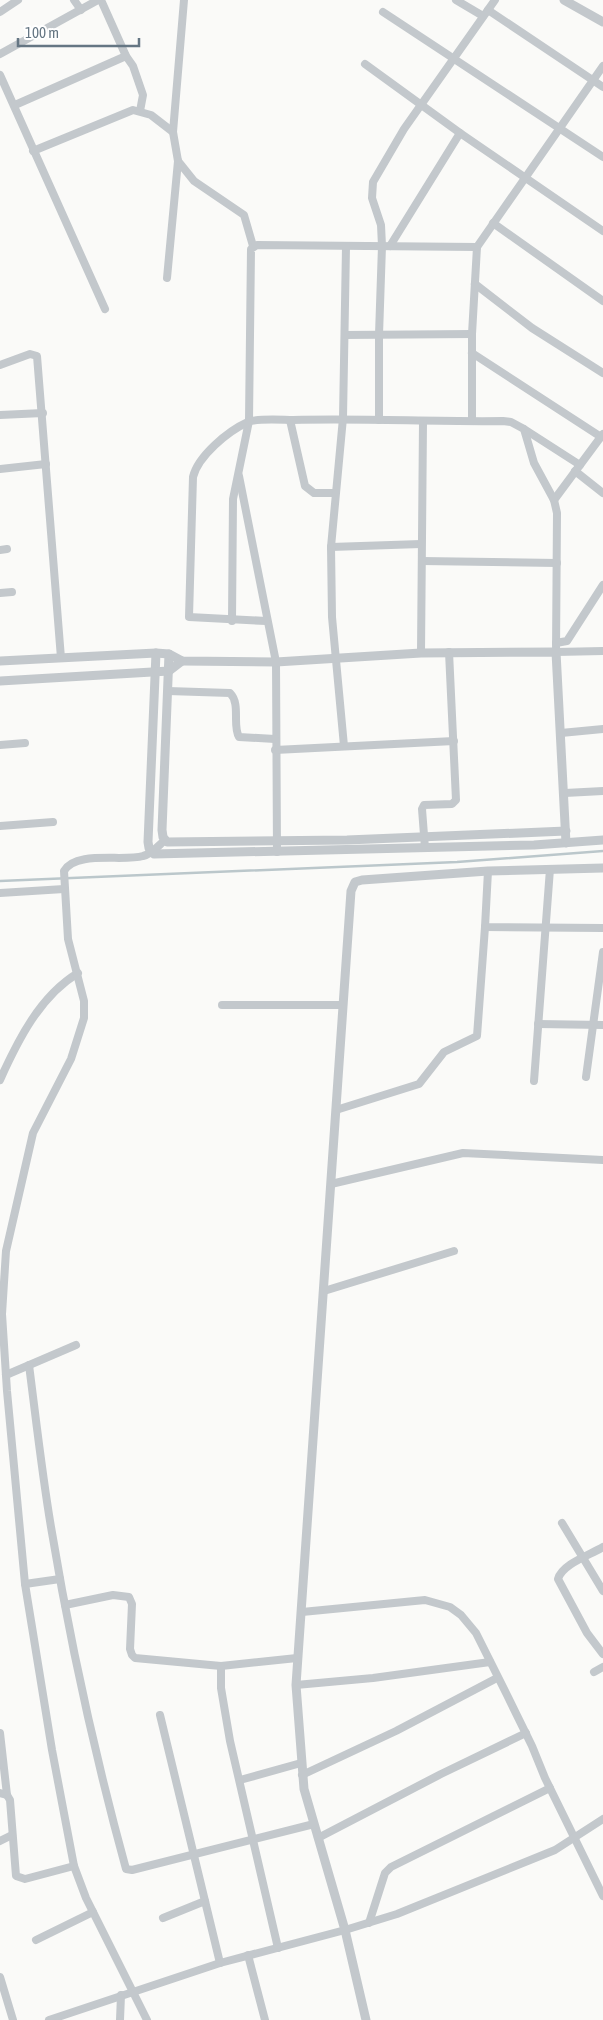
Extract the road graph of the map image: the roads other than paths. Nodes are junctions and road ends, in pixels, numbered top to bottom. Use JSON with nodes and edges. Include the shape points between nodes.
{"nodes":[{"id":1,"x":18,"y":0,"type":"edge"},
{"id":2,"x":74,"y":0,"type":"edge"},
{"id":3,"x":100,"y":0,"type":"edge"},
{"id":4,"x":184,"y":0,"type":"edge"},
{"id":5,"x":456,"y":0,"type":"edge"},
{"id":6,"x":495,"y":0,"type":"edge"},
{"id":7,"x":564,"y":0,"type":"edge"},
{"id":8,"x":81,"y":10,"type":"junction"},
{"id":9,"x":0,"y":12,"type":"edge"},
{"id":10,"x":384,"y":12,"type":"dead end"},
{"id":11,"x":486,"y":13,"type":"junction"},
{"id":12,"x":603,"y":22,"type":"edge"},
{"id":13,"x":0,"y":54,"type":"edge"},
{"id":14,"x":126,"y":56,"type":"junction"},
{"id":15,"x":453,"y":59,"type":"junction"},
{"id":16,"x":365,"y":64,"type":"dead end"},
{"id":17,"x":603,"y":66,"type":"edge"},
{"id":18,"x":0,"y":74,"type":"edge"},
{"id":19,"x":594,"y":81,"type":"junction"},
{"id":20,"x":603,"y":87,"type":"edge"},
{"id":21,"x":15,"y":105,"type":"junction"},
{"id":22,"x":420,"y":105,"type":"junction"},
{"id":23,"x":140,"y":111,"type":"junction"},
{"id":24,"x":560,"y":128,"type":"junction"},
{"id":25,"x":173,"y":132,"type":"junction"},
{"id":26,"x":460,"y":133,"type":"junction"},
{"id":27,"x":33,"y":151,"type":"junction"},
{"id":28,"x":603,"y":157,"type":"edge"},
{"id":29,"x":178,"y":161,"type":"junction"},
{"id":30,"x":524,"y":177,"type":"junction"},
{"id":31,"x":493,"y":223,"type":"junction"},
{"id":32,"x":603,"y":231,"type":"edge"},
{"id":33,"x":253,"y":246,"type":"junction"},
{"id":34,"x":386,"y":246,"type":"junction"},
{"id":35,"x":346,"y":247,"type":"junction"},
{"id":36,"x":477,"y":247,"type":"junction"},
{"id":37,"x":167,"y":278,"type":"dead end"},
{"id":38,"x":475,"y":284,"type":"junction"},
{"id":39,"x":603,"y":301,"type":"edge"},
{"id":40,"x":105,"y":309,"type":"dead end"},
{"id":41,"x":472,"y":334,"type":"junction"},
{"id":42,"x":345,"y":335,"type":"junction"},
{"id":43,"x":379,"y":335,"type":"junction"},
{"id":44,"x":472,"y":353,"type":"junction"},
{"id":45,"x":0,"y":365,"type":"edge"},
{"id":46,"x":603,"y":373,"type":"edge"},
{"id":47,"x":43,"y":413,"type":"junction"},
{"id":48,"x":0,"y":415,"type":"edge"},
{"id":49,"x":343,"y":418,"type":"junction"},
{"id":50,"x":290,"y":420,"type":"junction"},
{"id":51,"x":379,"y":420,"type":"junction"},
{"id":52,"x":249,"y":421,"type":"junction"},
{"id":53,"x":472,"y":421,"type":"junction"},
{"id":54,"x":423,"y":422,"type":"junction"},
{"id":55,"x":524,"y":429,"type":"junction"},
{"id":56,"x":602,"y":435,"type":"edge"},
{"id":57,"x":46,"y":464,"type":"junction"},
{"id":58,"x":578,"y":468,"type":"junction"},
{"id":59,"x":0,"y":469,"type":"edge"},
{"id":60,"x":238,"y":470,"type":"junction"},
{"id":61,"x":335,"y":493,"type":"junction"},
{"id":62,"x":603,"y":493,"type":"edge"},
{"id":63,"x":554,"y":500,"type":"junction"},
{"id":64,"x":421,"y":544,"type":"junction"},
{"id":65,"x":331,"y":547,"type":"junction"},
{"id":66,"x":422,"y":561,"type":"junction"},
{"id":67,"x":557,"y":563,"type":"junction"},
{"id":68,"x":603,"y":585,"type":"edge"},
{"id":69,"x":12,"y":592,"type":"dead end"},
{"id":70,"x":0,"y":593,"type":"edge"},
{"id":71,"x":266,"y":620,"type":"junction"},
{"id":72,"x":232,"y":621,"type":"junction"},
{"id":73,"x":556,"y":648,"type":"junction"},
{"id":74,"x":603,"y":651,"type":"edge"},
{"id":75,"x":449,"y":652,"type":"junction"},
{"id":76,"x":156,"y":653,"type":"junction"},
{"id":77,"x":421,"y":653,"type":"junction"},
{"id":78,"x":169,"y":654,"type":"junction"},
{"id":79,"x":61,"y":658,"type":"junction"},
{"id":80,"x":335,"y":658,"type":"junction"},
{"id":81,"x":0,"y":661,"type":"edge"},
{"id":82,"x":182,"y":661,"type":"junction"},
{"id":83,"x":276,"y":662,"type":"junction"},
{"id":84,"x":169,"y":670,"type":"junction"},
{"id":85,"x":155,"y":671,"type":"junction"},
{"id":86,"x":0,"y":681,"type":"edge"},
{"id":87,"x":168,"y":691,"type":"junction"},
{"id":88,"x":603,"y":729,"type":"edge"},
{"id":89,"x":561,"y":733,"type":"junction"},
{"id":90,"x":275,"y":739,"type":"junction"},
{"id":91,"x":454,"y":741,"type":"junction"},
{"id":92,"x":25,"y":743,"type":"dead end"},
{"id":93,"x":0,"y":745,"type":"edge"},
{"id":94,"x":344,"y":746,"type":"junction"},
{"id":95,"x":275,"y":750,"type":"junction"},
{"id":96,"x":603,"y":791,"type":"edge"},
{"id":97,"x":565,"y":793,"type":"junction"},
{"id":98,"x":52,"y":822,"type":"dead end"},
{"id":99,"x":0,"y":826,"type":"edge"},
{"id":100,"x":566,"y":831,"type":"junction"},
{"id":101,"x":424,"y":836,"type":"junction"},
{"id":102,"x":165,"y":840,"type":"junction"},
{"id":103,"x":603,"y":840,"type":"edge"},
{"id":104,"x":276,"y":841,"type":"junction"},
{"id":105,"x":566,"y":843,"type":"junction"},
{"id":106,"x":425,"y":848,"type":"junction"},
{"id":107,"x":152,"y":852,"type":"junction"},
{"id":108,"x":277,"y":852,"type":"junction"},
{"id":109,"x":603,"y":868,"type":"edge"},
{"id":110,"x":550,"y":869,"type":"junction"},
{"id":111,"x":488,"y":872,"type":"junction"},
{"id":112,"x":64,"y":882,"type":"junction"},
{"id":113,"x":0,"y":893,"type":"edge"},
{"id":114,"x":485,"y":927,"type":"junction"},
{"id":115,"x":603,"y":928,"type":"edge"},
{"id":116,"x":546,"y":929,"type":"junction"},
{"id":117,"x":603,"y":952,"type":"edge"},
{"id":118,"x":78,"y":973,"type":"junction"},
{"id":119,"x":222,"y":1005,"type":"dead end"},
{"id":120,"x":343,"y":1005,"type":"junction"},
{"id":121,"x":538,"y":1024,"type":"junction"},
{"id":122,"x":603,"y":1025,"type":"edge"},
{"id":123,"x":592,"y":1026,"type":"junction"},
{"id":124,"x":586,"y":1078,"type":"dead end"},
{"id":125,"x":0,"y":1080,"type":"edge"},
{"id":126,"x":534,"y":1081,"type":"dead end"},
{"id":127,"x":336,"y":1110,"type":"junction"},
{"id":128,"x":603,"y":1160,"type":"edge"},
{"id":129,"x":331,"y":1184,"type":"junction"},
{"id":130,"x":454,"y":1251,"type":"dead end"},
{"id":131,"x":324,"y":1291,"type":"junction"},
{"id":132,"x":76,"y":1345,"type":"dead end"},
{"id":133,"x":29,"y":1365,"type":"junction"},
{"id":134,"x":6,"y":1375,"type":"junction"},
{"id":135,"x":562,"y":1523,"type":"dead end"},
{"id":136,"x":603,"y":1548,"type":"edge"},
{"id":137,"x":583,"y":1559,"type":"junction"},
{"id":138,"x":60,"y":1579,"type":"junction"},
{"id":139,"x":25,"y":1584,"type":"junction"},
{"id":140,"x":603,"y":1591,"type":"edge"},
{"id":141,"x":65,"y":1605,"type":"junction"},
{"id":142,"x":302,"y":1612,"type":"junction"},
{"id":143,"x":603,"y":1654,"type":"edge"},
{"id":144,"x":297,"y":1658,"type":"junction"},
{"id":145,"x":490,"y":1662,"type":"junction"},
{"id":146,"x":221,"y":1666,"type":"junction"},
{"id":147,"x":603,"y":1667,"type":"edge"},
{"id":148,"x":594,"y":1672,"type":"dead end"},
{"id":149,"x":497,"y":1678,"type":"junction"},
{"id":150,"x":296,"y":1684,"type":"junction"},
{"id":151,"x":160,"y":1715,"type":"dead end"},
{"id":152,"x":0,"y":1733,"type":"edge"},
{"id":153,"x":526,"y":1733,"type":"junction"},
{"id":154,"x":301,"y":1763,"type":"junction"},
{"id":155,"x":302,"y":1775,"type":"junction"},
{"id":156,"x":240,"y":1780,"type":"junction"},
{"id":157,"x":550,"y":1788,"type":"junction"},
{"id":158,"x":4,"y":1794,"type":"edge"},
{"id":159,"x":603,"y":1819,"type":"edge"},
{"id":160,"x":314,"y":1824,"type":"junction"},
{"id":161,"x":12,"y":1835,"type":"junction"},
{"id":162,"x":253,"y":1838,"type":"junction"},
{"id":163,"x":318,"y":1838,"type":"junction"},
{"id":164,"x":574,"y":1838,"type":"junction"},
{"id":165,"x":0,"y":1840,"type":"edge"},
{"id":166,"x":193,"y":1854,"type":"junction"},
{"id":167,"x":74,"y":1866,"type":"junction"},
{"id":168,"x":603,"y":1896,"type":"edge"},
{"id":169,"x":205,"y":1901,"type":"junction"},
{"id":170,"x":93,"y":1912,"type":"junction"},
{"id":171,"x":164,"y":1918,"type":"dead end"},
{"id":172,"x":369,"y":1923,"type":"junction"},
{"id":173,"x":345,"y":1930,"type":"junction"},
{"id":174,"x":36,"y":1940,"type":"dead end"},
{"id":175,"x":278,"y":1948,"type":"junction"},
{"id":176,"x":248,"y":1955,"type":"junction"},
{"id":177,"x":220,"y":1963,"type":"junction"},
{"id":178,"x":0,"y":1977,"type":"edge"},
{"id":179,"x":133,"y":1991,"type":"junction"},
{"id":180,"x":121,"y":1995,"type":"junction"},
{"id":181,"x":13,"y":2020,"type":"edge"},
{"id":182,"x":49,"y":2020,"type":"edge"},
{"id":183,"x":120,"y":2020,"type":"edge"},
{"id":184,"x":147,"y":2020,"type":"edge"},
{"id":185,"x":265,"y":2020,"type":"edge"},
{"id":186,"x":366,"y":2020,"type":"edge"}],
"edges":[{"from":1,"to":9,"type":"street"},
{"from":2,"to":8,"type":"street"},
{"from":3,"to":8,"type":"street"},
{"from":3,"to":14,"type":"street"},
{"from":4,"to":25,"type":"street"},
{"from":5,"to":11,"type":"street"},
{"from":6,"to":11,"type":"street"},
{"from":7,"to":12,"type":"street"},
{"from":8,"to":13,"type":"street"},
{"from":10,"to":15,"type":"street"},
{"from":11,"to":15,"type":"street"},
{"from":11,"to":19,"type":"street"},
{"from":14,"to":21,"type":"street"},
{"from":14,"to":23,"type":"street","via":[[143,95]]},
{"from":15,"to":22,"type":"street"},
{"from":15,"to":24,"type":"street"},
{"from":16,"to":22,"type":"street"},
{"from":17,"to":19,"type":"street"},
{"from":18,"to":21,"type":"street"},
{"from":19,"to":20,"type":"street"},
{"from":19,"to":24,"type":"street"},
{"from":21,"to":27,"type":"street"},
{"from":22,"to":26,"type":"street"},
{"from":22,"to":34,"type":"street","via":[[373,182],[372,198]]},
{"from":23,"to":25,"type":"street","via":[[151,115]]},
{"from":23,"to":27,"type":"street","via":[[133,110]]},
{"from":24,"to":28,"type":"street"},
{"from":24,"to":30,"type":"street"},
{"from":25,"to":29,"type":"street"},
{"from":26,"to":30,"type":"street"},
{"from":26,"to":34,"type":"street"},
{"from":27,"to":40,"type":"street"},
{"from":29,"to":33,"type":"street","via":[[199,185],[244,215]]},
{"from":29,"to":37,"type":"street"},
{"from":30,"to":31,"type":"street"},
{"from":30,"to":32,"type":"street"},
{"from":31,"to":36,"type":"street"},
{"from":31,"to":39,"type":"street"},
{"from":33,"to":35,"type":"street"},
{"from":33,"to":52,"type":"street","via":[[250,253]]},
{"from":34,"to":35,"type":"street"},
{"from":34,"to":36,"type":"street"},
{"from":34,"to":43,"type":"street"},
{"from":35,"to":42,"type":"street"},
{"from":36,"to":38,"type":"street"},
{"from":38,"to":41,"type":"street"},
{"from":38,"to":46,"type":"street","via":[[532,328]]},
{"from":41,"to":43,"type":"street"},
{"from":41,"to":44,"type":"street"},
{"from":42,"to":43,"type":"street"},
{"from":42,"to":49,"type":"street"},
{"from":43,"to":51,"type":"street"},
{"from":44,"to":53,"type":"street"},
{"from":44,"to":56,"type":"street"},
{"from":45,"to":47,"type":"street","via":[[36,354]]},
{"from":47,"to":48,"type":"street"},
{"from":47,"to":57,"type":"street"},
{"from":49,"to":50,"type":"street"},
{"from":49,"to":51,"type":"street"},
{"from":49,"to":61,"type":"street"},
{"from":50,"to":52,"type":"street"},
{"from":50,"to":61,"type":"street","via":[[305,486],[314,493]]},
{"from":51,"to":54,"type":"street"},
{"from":52,"to":60,"type":"street"},
{"from":52,"to":72,"type":"street","via":[[200,458],[193,477],[189,617]]},
{"from":53,"to":54,"type":"street"},
{"from":53,"to":55,"type":"street","via":[[511,422]]},
{"from":54,"to":64,"type":"street"},
{"from":55,"to":58,"type":"street"},
{"from":55,"to":63,"type":"street","via":[[534,463]]},
{"from":56,"to":58,"type":"street"},
{"from":57,"to":59,"type":"street"},
{"from":57,"to":79,"type":"street"},
{"from":58,"to":62,"type":"street"},
{"from":58,"to":63,"type":"street"},
{"from":60,"to":71,"type":"street"},
{"from":60,"to":72,"type":"street","via":[[232,521]]},
{"from":61,"to":65,"type":"street"},
{"from":63,"to":67,"type":"street","via":[[558,526]]},
{"from":64,"to":65,"type":"street"},
{"from":64,"to":66,"type":"street"},
{"from":65,"to":80,"type":"street"},
{"from":66,"to":67,"type":"street"},
{"from":66,"to":77,"type":"street"},
{"from":67,"to":73,"type":"street"},
{"from":68,"to":73,"type":"street","via":[[567,641]]},
{"from":69,"to":70,"type":"street"},
{"from":71,"to":72,"type":"street"},
{"from":71,"to":83,"type":"street"},
{"from":73,"to":74,"type":"street"},
{"from":73,"to":75,"type":"street"},
{"from":73,"to":89,"type":"street"},
{"from":75,"to":77,"type":"street"},
{"from":75,"to":91,"type":"street"},
{"from":76,"to":78,"type":"street"},
{"from":76,"to":79,"type":"street"},
{"from":76,"to":85,"type":"street"},
{"from":77,"to":80,"type":"street"},
{"from":78,"to":82,"type":"street"},
{"from":78,"to":84,"type":"street"},
{"from":79,"to":81,"type":"street"},
{"from":80,"to":83,"type":"street"},
{"from":80,"to":94,"type":"street"},
{"from":82,"to":83,"type":"street"},
{"from":82,"to":84,"type":"street"},
{"from":83,"to":90,"type":"street"},
{"from":84,"to":85,"type":"street"},
{"from":84,"to":87,"type":"street"},
{"from":85,"to":86,"type":"street"},
{"from":85,"to":107,"type":"street","via":[[148,842]]},
{"from":87,"to":90,"type":"street","via":[[230,693],[234,698],[239,738]]},
{"from":87,"to":102,"type":"street","via":[[162,830]]},
{"from":88,"to":89,"type":"street"},
{"from":89,"to":97,"type":"street"},
{"from":90,"to":95,"type":"street"},
{"from":91,"to":94,"type":"street"},
{"from":91,"to":101,"type":"street","via":[[456,800],[452,804],[424,805]]},
{"from":92,"to":93,"type":"street"},
{"from":94,"to":95,"type":"street"},
{"from":95,"to":104,"type":"street"},
{"from":96,"to":97,"type":"street"},
{"from":97,"to":100,"type":"street"},
{"from":98,"to":99,"type":"street"},
{"from":100,"to":101,"type":"street"},
{"from":100,"to":105,"type":"street"},
{"from":101,"to":104,"type":"street"},
{"from":101,"to":106,"type":"street"},
{"from":102,"to":104,"type":"street","via":[[171,843]]},
{"from":102,"to":107,"type":"street"},
{"from":103,"to":105,"type":"street"},
{"from":104,"to":108,"type":"street"},
{"from":105,"to":106,"type":"street"},
{"from":106,"to":108,"type":"street"},
{"from":107,"to":108,"type":"street","via":[[163,855]]},
{"from":107,"to":112,"type":"street","via":[[141,857],[85,859],[68,866]]},
{"from":109,"to":110,"type":"street"},
{"from":110,"to":111,"type":"street"},
{"from":110,"to":116,"type":"street"},
{"from":111,"to":114,"type":"street"},
{"from":111,"to":120,"type":"street","via":[[355,882],[350,897]]},
{"from":112,"to":113,"type":"street"},
{"from":112,"to":118,"type":"street","via":[[68,939]]},
{"from":114,"to":116,"type":"street"},
{"from":114,"to":127,"type":"street","via":[[477,1036],[444,1052],[419,1084]]},
{"from":115,"to":116,"type":"street"},
{"from":116,"to":121,"type":"street"},
{"from":117,"to":123,"type":"street"},
{"from":118,"to":125,"type":"street","via":[[55,988],[42,1004]]},
{"from":118,"to":134,"type":"street","via":[[84,1000],[80,1036],[33,1133],[6,1252],[2,1314]]},
{"from":119,"to":120,"type":"street"},
{"from":120,"to":127,"type":"street"},
{"from":121,"to":123,"type":"street"},
{"from":121,"to":126,"type":"street"},
{"from":122,"to":123,"type":"street"},
{"from":123,"to":124,"type":"street"},
{"from":127,"to":129,"type":"street"},
{"from":128,"to":129,"type":"street","via":[[463,1152]]},
{"from":129,"to":131,"type":"street"},
{"from":130,"to":131,"type":"street"},
{"from":131,"to":142,"type":"street"},
{"from":132,"to":133,"type":"street"},
{"from":133,"to":134,"type":"street"},
{"from":133,"to":138,"type":"street"},
{"from":134,"to":139,"type":"street"},
{"from":135,"to":137,"type":"street"},
{"from":136,"to":137,"type":"street"},
{"from":137,"to":140,"type":"street"},
{"from":137,"to":143,"type":"street","via":[[559,1574],[558,1579],[587,1633]]},
{"from":138,"to":139,"type":"street"},
{"from":138,"to":141,"type":"street"},
{"from":139,"to":167,"type":"street"},
{"from":141,"to":146,"type":"street","via":[[113,1595],[129,1597],[132,1604],[132,1655],[136,1658]]},
{"from":141,"to":166,"type":"street","via":[[100,1775],[126,1869]]},
{"from":142,"to":144,"type":"street"},
{"from":142,"to":145,"type":"street","via":[[412,1601],[438,1602],[461,1616],[476,1633]]},
{"from":144,"to":146,"type":"street"},
{"from":144,"to":150,"type":"street"},
{"from":145,"to":149,"type":"street"},
{"from":145,"to":150,"type":"street","via":[[373,1678]]},
{"from":146,"to":156,"type":"street","via":[[221,1688]]},
{"from":147,"to":148,"type":"street"},
{"from":149,"to":153,"type":"street"},
{"from":149,"to":155,"type":"street"},
{"from":150,"to":154,"type":"street"},
{"from":151,"to":166,"type":"street"},
{"from":152,"to":158,"type":"street"},
{"from":153,"to":157,"type":"street"},
{"from":153,"to":163,"type":"street"},
{"from":154,"to":155,"type":"street"},
{"from":154,"to":156,"type":"street"},
{"from":155,"to":160,"type":"street"},
{"from":156,"to":162,"type":"street"},
{"from":157,"to":164,"type":"street"},
{"from":157,"to":172,"type":"street","via":[[390,1867],[385,1873]]},
{"from":158,"to":161,"type":"street","via":[[10,1800]]},
{"from":159,"to":164,"type":"street"},
{"from":160,"to":162,"type":"street"},
{"from":160,"to":163,"type":"street"},
{"from":161,"to":165,"type":"street"},
{"from":161,"to":167,"type":"street","via":[[14,1872],[19,1878]]},
{"from":162,"to":166,"type":"street"},
{"from":162,"to":175,"type":"street"},
{"from":163,"to":173,"type":"street"},
{"from":164,"to":168,"type":"street"},
{"from":164,"to":172,"type":"street","via":[[554,1850]]},
{"from":166,"to":169,"type":"street"},
{"from":167,"to":170,"type":"street"},
{"from":169,"to":171,"type":"street"},
{"from":169,"to":177,"type":"street"},
{"from":170,"to":174,"type":"street"},
{"from":170,"to":179,"type":"street"},
{"from":172,"to":173,"type":"street"},
{"from":173,"to":175,"type":"street"},
{"from":173,"to":186,"type":"street"},
{"from":175,"to":176,"type":"street"},
{"from":176,"to":177,"type":"street"},
{"from":176,"to":185,"type":"street"},
{"from":177,"to":179,"type":"street"},
{"from":178,"to":181,"type":"street"},
{"from":179,"to":180,"type":"street"},
{"from":179,"to":184,"type":"street"},
{"from":180,"to":182,"type":"street"},
{"from":180,"to":183,"type":"street"}]}
